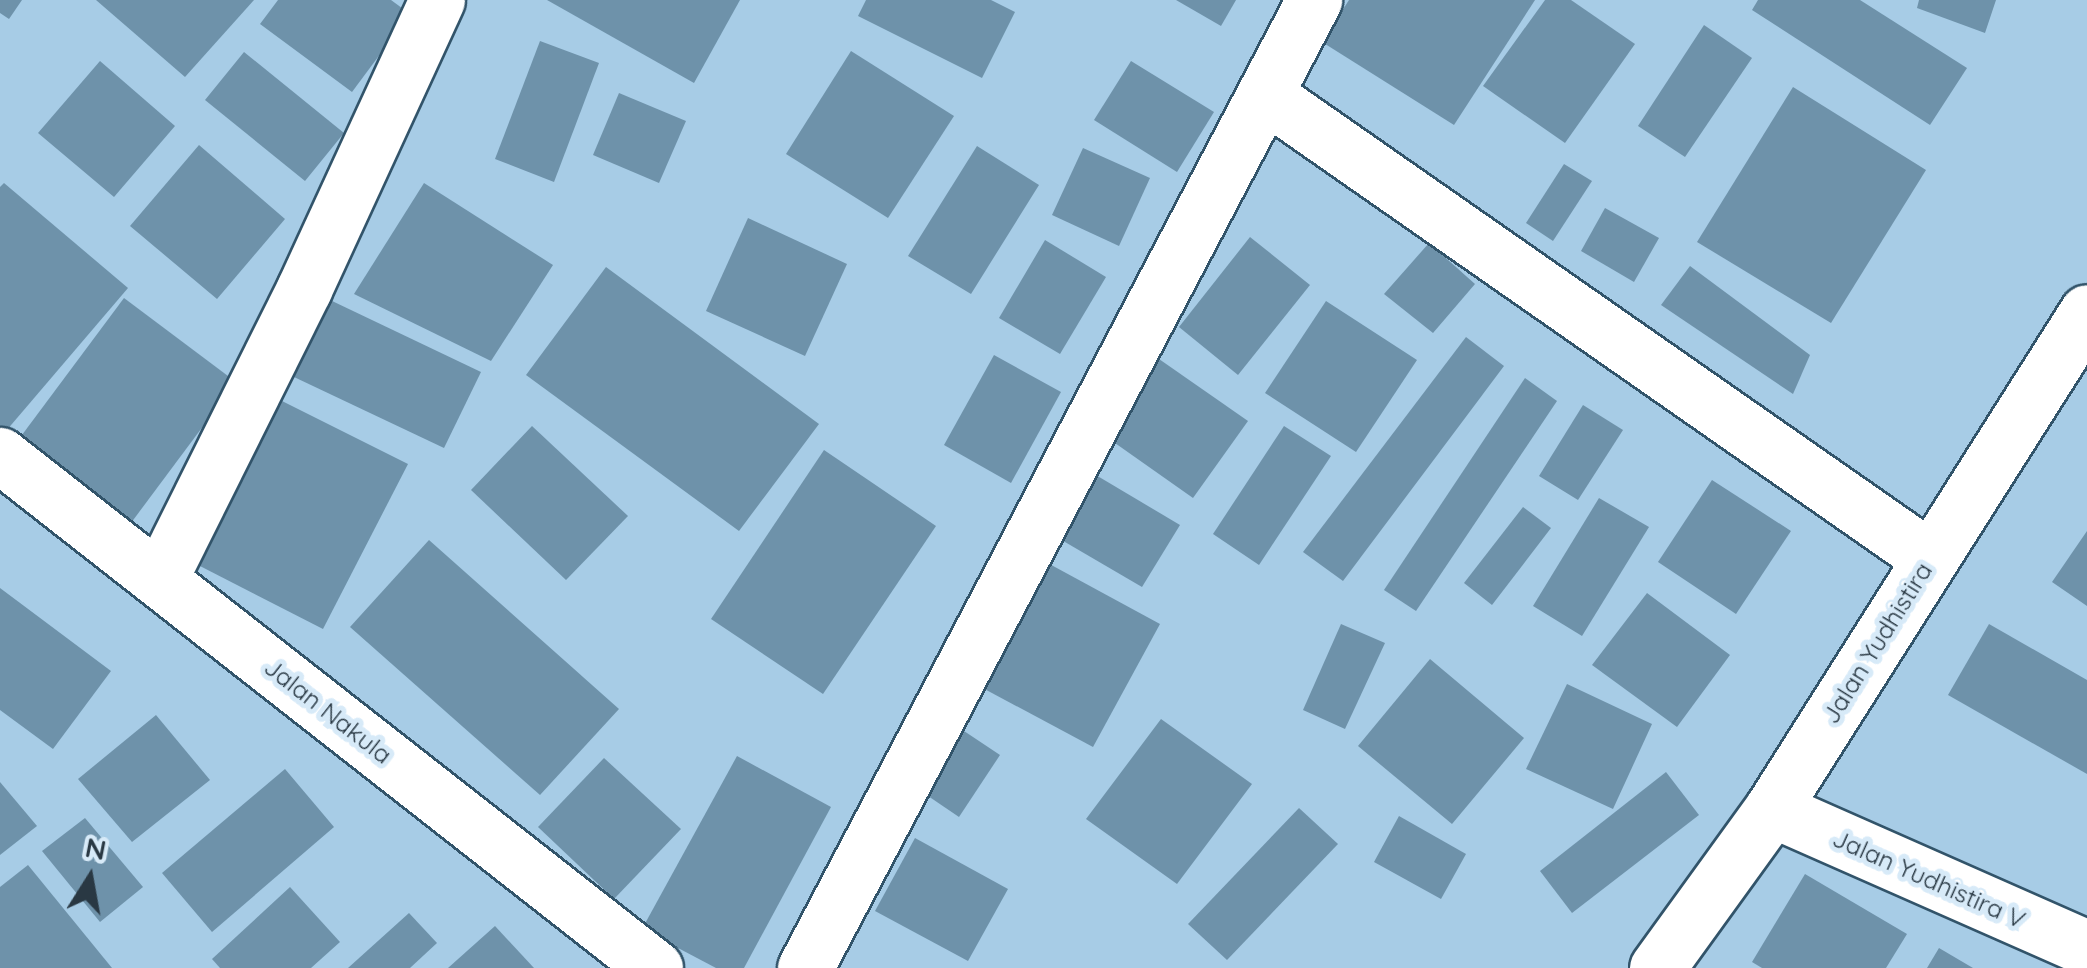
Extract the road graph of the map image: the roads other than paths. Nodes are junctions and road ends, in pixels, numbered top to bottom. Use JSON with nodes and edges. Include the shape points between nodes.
{"nodes":[{"id":1,"x":437,"y":0,"type":"edge"},
{"id":2,"x":1314,"y":0,"type":"edge"},
{"id":3,"x":1267,"y":96,"type":"junction"},
{"id":4,"x":2087,"y":312,"type":"edge"},
{"id":5,"x":0,"y":455,"type":"edge"},
{"id":6,"x":1931,"y":559,"type":"junction"},
{"id":7,"x":160,"y":578,"type":"junction"},
{"id":8,"x":1772,"y":809,"type":"junction"},
{"id":9,"x":2087,"y":948,"type":"edge"},
{"id":10,"x":655,"y":968,"type":"edge"},
{"id":11,"x":805,"y":968,"type":"edge"},
{"id":12,"x":1658,"y":968,"type":"edge"}],
"edges":[{"from":1,"to":7,"type":"street"},
{"from":2,"to":3,"type":"street"},
{"from":3,"to":6,"type":"street"},
{"from":3,"to":11,"type":"street"},
{"from":4,"to":6,"type":"street","name":"Jalan Yudhistira"},
{"from":5,"to":7,"type":"street","name":"Jalan Nakula"},
{"from":6,"to":8,"type":"street","name":"Jalan Yudhistira"},
{"from":7,"to":10,"type":"street","name":"Jalan Nakula"},
{"from":8,"to":9,"type":"street","name":"Jalan Yudhistira V"},
{"from":8,"to":12,"type":"street","name":"Jalan Yudhistira"}]}
